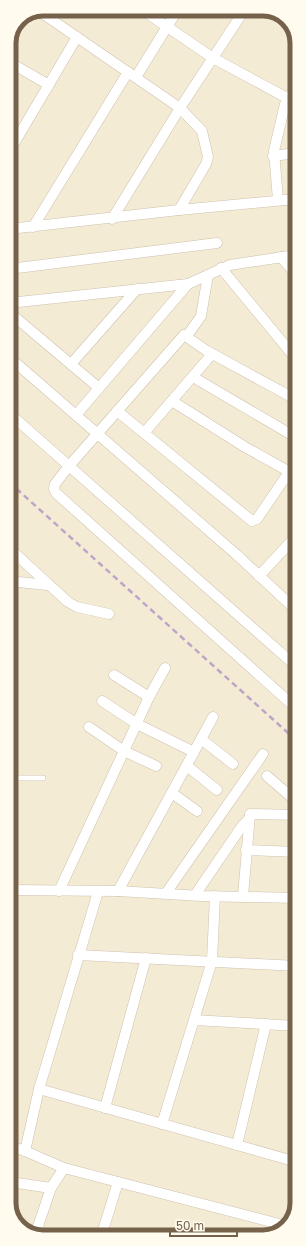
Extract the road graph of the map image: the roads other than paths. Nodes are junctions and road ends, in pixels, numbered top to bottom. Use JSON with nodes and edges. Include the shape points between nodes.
{"nodes":[{"id":1,"x":46,"y":16,"type":"edge"},
{"id":2,"x":151,"y":16,"type":"edge"},
{"id":3,"x":173,"y":16,"type":"edge"},
{"id":4,"x":241,"y":16,"type":"edge"},
{"id":5,"x":166,"y":27,"type":"junction"},
{"id":6,"x":77,"y":37,"type":"junction"},
{"id":7,"x":214,"y":58,"type":"junction"},
{"id":8,"x":16,"y":66,"type":"edge"},
{"id":9,"x":132,"y":74,"type":"junction"},
{"id":10,"x":49,"y":85,"type":"junction"},
{"id":11,"x":290,"y":95,"type":"edge"},
{"id":12,"x":287,"y":98,"type":"junction"},
{"id":13,"x":180,"y":108,"type":"junction"},
{"id":14,"x":16,"y":140,"type":"edge"},
{"id":15,"x":290,"y":154,"type":"edge"},
{"id":16,"x":273,"y":156,"type":"junction"},
{"id":17,"x":290,"y":199,"type":"edge"},
{"id":18,"x":278,"y":200,"type":"junction"},
{"id":19,"x":179,"y":210,"type":"junction"},
{"id":20,"x":112,"y":219,"type":"junction"},
{"id":21,"x":33,"y":227,"type":"junction"},
{"id":22,"x":16,"y":228,"type":"edge"},
{"id":23,"x":217,"y":243,"type":"dead end"},
{"id":24,"x":290,"y":256,"type":"edge"},
{"id":25,"x":281,"y":257,"type":"junction"},
{"id":26,"x":16,"y":268,"type":"edge"},
{"id":27,"x":221,"y":268,"type":"junction"},
{"id":28,"x":290,"y":268,"type":"edge"},
{"id":29,"x":208,"y":275,"type":"junction"},
{"id":30,"x":188,"y":284,"type":"junction"},
{"id":31,"x":137,"y":289,"type":"junction"},
{"id":32,"x":16,"y":302,"type":"edge"},
{"id":33,"x":16,"y":318,"type":"edge"},
{"id":34,"x":187,"y":336,"type":"junction"},
{"id":35,"x":290,"y":352,"type":"edge"},
{"id":36,"x":212,"y":354,"type":"junction"},
{"id":37,"x":16,"y":363,"type":"edge"},
{"id":38,"x":71,"y":364,"type":"junction"},
{"id":39,"x":193,"y":377,"type":"junction"},
{"id":40,"x":99,"y":388,"type":"junction"},
{"id":41,"x":290,"y":396,"type":"edge"},
{"id":42,"x":172,"y":401,"type":"junction"},
{"id":43,"x":117,"y":411,"type":"junction"},
{"id":44,"x":76,"y":415,"type":"junction"},
{"id":45,"x":16,"y":419,"type":"edge"},
{"id":46,"x":144,"y":433,"type":"junction"},
{"id":47,"x":97,"y":434,"type":"junction"},
{"id":48,"x":290,"y":434,"type":"edge"},
{"id":49,"x":69,"y":466,"type":"junction"},
{"id":50,"x":290,"y":472,"type":"edge"},
{"id":51,"x":290,"y":478,"type":"edge"},
{"id":52,"x":290,"y":543,"type":"edge"},
{"id":53,"x":16,"y":555,"type":"edge"},
{"id":54,"x":259,"y":576,"type":"junction"},
{"id":55,"x":16,"y":582,"type":"edge"},
{"id":56,"x":47,"y":585,"type":"junction"},
{"id":57,"x":290,"y":605,"type":"edge"},
{"id":58,"x":109,"y":614,"type":"dead end"},
{"id":59,"x":290,"y":661,"type":"edge"},
{"id":60,"x":165,"y":668,"type":"dead end"},
{"id":61,"x":114,"y":674,"type":"dead end"},
{"id":62,"x":149,"y":697,"type":"junction"},
{"id":63,"x":102,"y":701,"type":"dead end"},
{"id":64,"x":290,"y":703,"type":"edge"},
{"id":65,"x":213,"y":717,"type":"dead end"},
{"id":66,"x":137,"y":724,"type":"junction"},
{"id":67,"x":89,"y":727,"type":"dead end"},
{"id":68,"x":201,"y":739,"type":"junction"},
{"id":69,"x":124,"y":751,"type":"junction"},
{"id":70,"x":194,"y":752,"type":"junction"},
{"id":71,"x":263,"y":754,"type":"dead end"},
{"id":72,"x":233,"y":764,"type":"dead end"},
{"id":73,"x":156,"y":766,"type":"dead end"},
{"id":74,"x":187,"y":766,"type":"junction"},
{"id":75,"x":267,"y":776,"type":"dead end"},
{"id":76,"x":16,"y":778,"type":"edge"},
{"id":77,"x":43,"y":778,"type":"dead end"},
{"id":78,"x":217,"y":790,"type":"dead end"},
{"id":79,"x":172,"y":793,"type":"junction"},
{"id":80,"x":290,"y":796,"type":"edge"},
{"id":81,"x":197,"y":811,"type":"dead end"},
{"id":82,"x":290,"y":815,"type":"edge"},
{"id":83,"x":249,"y":819,"type":"junction"},
{"id":84,"x":246,"y":850,"type":"junction"},
{"id":85,"x":290,"y":852,"type":"edge"},
{"id":86,"x":16,"y":890,"type":"edge"},
{"id":87,"x":59,"y":891,"type":"junction"},
{"id":88,"x":118,"y":891,"type":"junction"},
{"id":89,"x":98,"y":892,"type":"junction"},
{"id":90,"x":166,"y":893,"type":"junction"},
{"id":91,"x":194,"y":895,"type":"junction"},
{"id":92,"x":215,"y":896,"type":"junction"},
{"id":93,"x":243,"y":896,"type":"junction"},
{"id":94,"x":290,"y":898,"type":"edge"},
{"id":95,"x":78,"y":955,"type":"junction"},
{"id":96,"x":146,"y":958,"type":"junction"},
{"id":97,"x":212,"y":962,"type":"junction"},
{"id":98,"x":290,"y":966,"type":"edge"},
{"id":99,"x":194,"y":1020,"type":"junction"},
{"id":100,"x":266,"y":1024,"type":"junction"},
{"id":101,"x":290,"y":1026,"type":"edge"},
{"id":102,"x":39,"y":1089,"type":"junction"},
{"id":103,"x":105,"y":1108,"type":"junction"},
{"id":104,"x":162,"y":1124,"type":"junction"},
{"id":105,"x":237,"y":1145,"type":"junction"},
{"id":106,"x":16,"y":1148,"type":"edge"},
{"id":107,"x":24,"y":1150,"type":"junction"},
{"id":108,"x":290,"y":1160,"type":"edge"},
{"id":109,"x":64,"y":1168,"type":"junction"},
{"id":110,"x":118,"y":1182,"type":"junction"},
{"id":111,"x":16,"y":1183,"type":"edge"},
{"id":112,"x":51,"y":1188,"type":"junction"},
{"id":113,"x":279,"y":1224,"type":"edge"},
{"id":114,"x":36,"y":1229,"type":"edge"},
{"id":115,"x":103,"y":1230,"type":"edge"}],
"edges":[{"from":1,"to":6,"type":"street"},
{"from":2,"to":5,"type":"street"},
{"from":3,"to":5,"type":"street"},
{"from":4,"to":7,"type":"street"},
{"from":5,"to":7,"type":"street"},
{"from":5,"to":9,"type":"street"},
{"from":6,"to":9,"type":"street"},
{"from":6,"to":10,"type":"street"},
{"from":7,"to":12,"type":"street"},
{"from":7,"to":13,"type":"street"},
{"from":8,"to":10,"type":"street"},
{"from":9,"to":13,"type":"street"},
{"from":9,"to":21,"type":"street"},
{"from":10,"to":14,"type":"street"},
{"from":11,"to":12,"type":"street"},
{"from":12,"to":16,"type":"street"},
{"from":13,"to":19,"type":"street","via":[[202,131],[208,157]]},
{"from":13,"to":20,"type":"street"},
{"from":15,"to":16,"type":"street"},
{"from":16,"to":18,"type":"street"},
{"from":17,"to":18,"type":"street"},
{"from":18,"to":19,"type":"street"},
{"from":19,"to":20,"type":"street"},
{"from":20,"to":21,"type":"street"},
{"from":21,"to":22,"type":"street"},
{"from":23,"to":26,"type":"street"},
{"from":24,"to":25,"type":"street"},
{"from":25,"to":27,"type":"street"},
{"from":25,"to":28,"type":"street"},
{"from":27,"to":29,"type":"street"},
{"from":27,"to":35,"type":"street"},
{"from":29,"to":30,"type":"street"},
{"from":29,"to":34,"type":"street","via":[[201,316]]},
{"from":30,"to":31,"type":"street"},
{"from":30,"to":40,"type":"street"},
{"from":31,"to":32,"type":"street"},
{"from":31,"to":38,"type":"street"},
{"from":33,"to":38,"type":"street"},
{"from":34,"to":36,"type":"street"},
{"from":34,"to":43,"type":"street","via":[[182,337]]},
{"from":36,"to":39,"type":"street"},
{"from":36,"to":41,"type":"street"},
{"from":37,"to":44,"type":"street"},
{"from":38,"to":40,"type":"street"},
{"from":39,"to":42,"type":"street"},
{"from":39,"to":48,"type":"street"},
{"from":40,"to":44,"type":"street"},
{"from":42,"to":46,"type":"street"},
{"from":42,"to":50,"type":"street"},
{"from":43,"to":46,"type":"street"},
{"from":43,"to":47,"type":"street"},
{"from":44,"to":47,"type":"street"},
{"from":45,"to":49,"type":"street"},
{"from":46,"to":51,"type":"street","via":[[252,521],[257,519]]},
{"from":47,"to":49,"type":"street"},
{"from":47,"to":54,"type":"street"},
{"from":49,"to":59,"type":"street"},
{"from":49,"to":64,"type":"street","via":[[55,484],[56,493]]},
{"from":52,"to":54,"type":"street"},
{"from":53,"to":56,"type":"street"},
{"from":54,"to":57,"type":"street"},
{"from":55,"to":56,"type":"street"},
{"from":56,"to":58,"type":"street","via":[[73,605]]},
{"from":60,"to":62,"type":"street"},
{"from":61,"to":62,"type":"street"},
{"from":62,"to":66,"type":"street"},
{"from":63,"to":66,"type":"street"},
{"from":65,"to":68,"type":"street"},
{"from":66,"to":69,"type":"street"},
{"from":66,"to":70,"type":"street"},
{"from":67,"to":69,"type":"street"},
{"from":68,"to":70,"type":"street"},
{"from":68,"to":72,"type":"street"},
{"from":69,"to":73,"type":"street"},
{"from":69,"to":87,"type":"street"},
{"from":70,"to":74,"type":"street"},
{"from":71,"to":90,"type":"street"},
{"from":74,"to":78,"type":"street"},
{"from":74,"to":79,"type":"street"},
{"from":75,"to":80,"type":"street"},
{"from":76,"to":77,"type":"lane"},
{"from":79,"to":81,"type":"street"},
{"from":79,"to":88,"type":"street"},
{"from":82,"to":83,"type":"street","via":[[251,814]]},
{"from":83,"to":84,"type":"street"},
{"from":83,"to":91,"type":"street"},
{"from":84,"to":85,"type":"street"},
{"from":84,"to":93,"type":"street"},
{"from":86,"to":87,"type":"street"},
{"from":87,"to":89,"type":"street"},
{"from":88,"to":89,"type":"street"},
{"from":88,"to":90,"type":"street"},
{"from":89,"to":95,"type":"street"},
{"from":90,"to":91,"type":"street"},
{"from":91,"to":92,"type":"street"},
{"from":92,"to":93,"type":"street"},
{"from":92,"to":97,"type":"street"},
{"from":93,"to":94,"type":"street"},
{"from":95,"to":96,"type":"street"},
{"from":95,"to":102,"type":"street"},
{"from":96,"to":97,"type":"street"},
{"from":96,"to":103,"type":"street"},
{"from":97,"to":98,"type":"street"},
{"from":97,"to":99,"type":"street"},
{"from":99,"to":100,"type":"street"},
{"from":99,"to":104,"type":"street"},
{"from":100,"to":101,"type":"street"},
{"from":100,"to":105,"type":"street"},
{"from":102,"to":103,"type":"street"},
{"from":102,"to":107,"type":"street"},
{"from":103,"to":104,"type":"street"},
{"from":104,"to":105,"type":"street"},
{"from":105,"to":108,"type":"street"},
{"from":106,"to":107,"type":"street"},
{"from":107,"to":109,"type":"street"},
{"from":109,"to":110,"type":"street"},
{"from":109,"to":112,"type":"street"},
{"from":110,"to":113,"type":"street"},
{"from":110,"to":115,"type":"street"},
{"from":111,"to":112,"type":"street"},
{"from":112,"to":114,"type":"street"}]}
